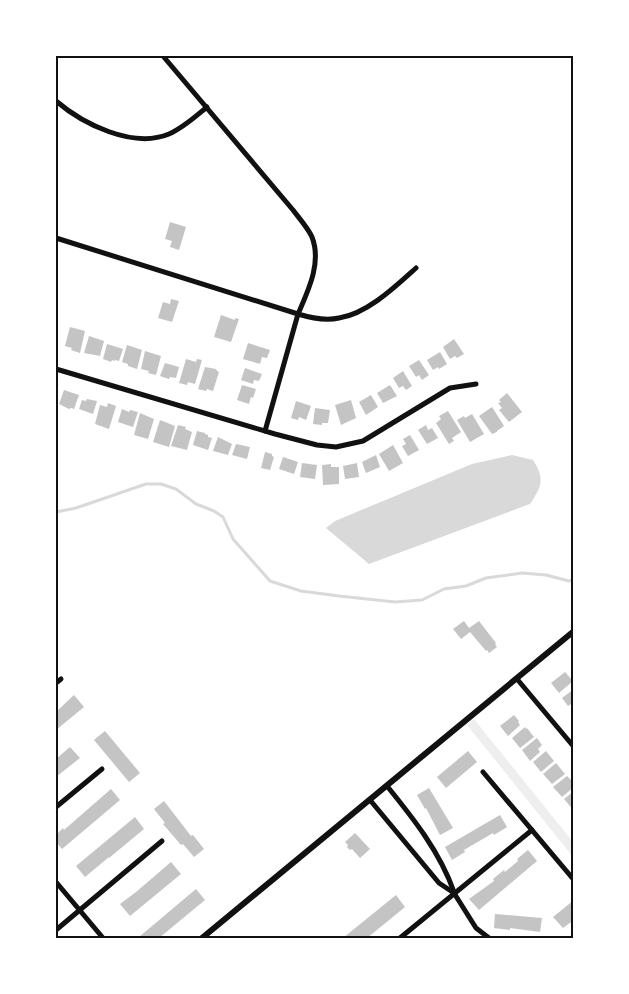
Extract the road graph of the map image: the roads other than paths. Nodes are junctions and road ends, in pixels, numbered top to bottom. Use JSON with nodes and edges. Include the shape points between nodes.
{"nodes":[{"id":1,"x":163,"y":56,"type":"edge"},
{"id":2,"x":56,"y":101,"type":"edge"},
{"id":3,"x":207,"y":107,"type":"junction"},
{"id":4,"x":56,"y":238,"type":"edge"},
{"id":5,"x":416,"y":268,"type":"dead end"},
{"id":6,"x":298,"y":314,"type":"junction"},
{"id":7,"x":56,"y":369,"type":"edge"},
{"id":8,"x":476,"y":384,"type":"dead end"},
{"id":9,"x":266,"y":431,"type":"junction"},
{"id":10,"x":573,"y":632,"type":"edge"},
{"id":11,"x":517,"y":679,"type":"junction"},
{"id":12,"x":573,"y":747,"type":"edge"},
{"id":13,"x":102,"y":769,"type":"dead end"},
{"id":14,"x":483,"y":772,"type":"dead end"},
{"id":15,"x":387,"y":786,"type":"junction"},
{"id":16,"x":370,"y":800,"type":"junction"},
{"id":17,"x":56,"y":807,"type":"edge"},
{"id":18,"x":532,"y":830,"type":"junction"},
{"id":19,"x":162,"y":841,"type":"dead end"},
{"id":20,"x":573,"y":880,"type":"edge"},
{"id":21,"x":56,"y":882,"type":"edge"},
{"id":22,"x":454,"y":894,"type":"junction"},
{"id":23,"x":79,"y":910,"type":"junction"},
{"id":24,"x":56,"y":930,"type":"edge"},
{"id":25,"x":103,"y":939,"type":"edge"},
{"id":26,"x":202,"y":939,"type":"edge"},
{"id":27,"x":400,"y":939,"type":"edge"},
{"id":28,"x":489,"y":939,"type":"edge"}],
"edges":[{"from":1,"to":3,"type":"street"},
{"from":2,"to":3,"type":"street","via":[[100,128],[146,139],[180,129]]},
{"from":3,"to":6,"type":"street","via":[[312,237],[316,258]]},
{"from":4,"to":6,"type":"street"},
{"from":5,"to":6,"type":"street","via":[[384,296],[349,315],[315,319]]},
{"from":6,"to":9,"type":"street"},
{"from":7,"to":9,"type":"street"},
{"from":8,"to":9,"type":"street","via":[[450,388],[363,441],[336,447],[316,445]]},
{"from":10,"to":11,"type":"street"},
{"from":11,"to":12,"type":"street"},
{"from":11,"to":15,"type":"street"},
{"from":13,"to":17,"type":"street"},
{"from":14,"to":18,"type":"street"},
{"from":15,"to":16,"type":"street"},
{"from":15,"to":22,"type":"street","via":[[415,821],[447,873]]},
{"from":16,"to":22,"type":"street","via":[[439,883]]},
{"from":16,"to":26,"type":"street"},
{"from":18,"to":20,"type":"street"},
{"from":18,"to":22,"type":"street"},
{"from":19,"to":23,"type":"street"},
{"from":21,"to":23,"type":"street"},
{"from":22,"to":27,"type":"street"},
{"from":22,"to":28,"type":"street","via":[[476,928]]},
{"from":23,"to":24,"type":"street"},
{"from":23,"to":25,"type":"street"}]}
